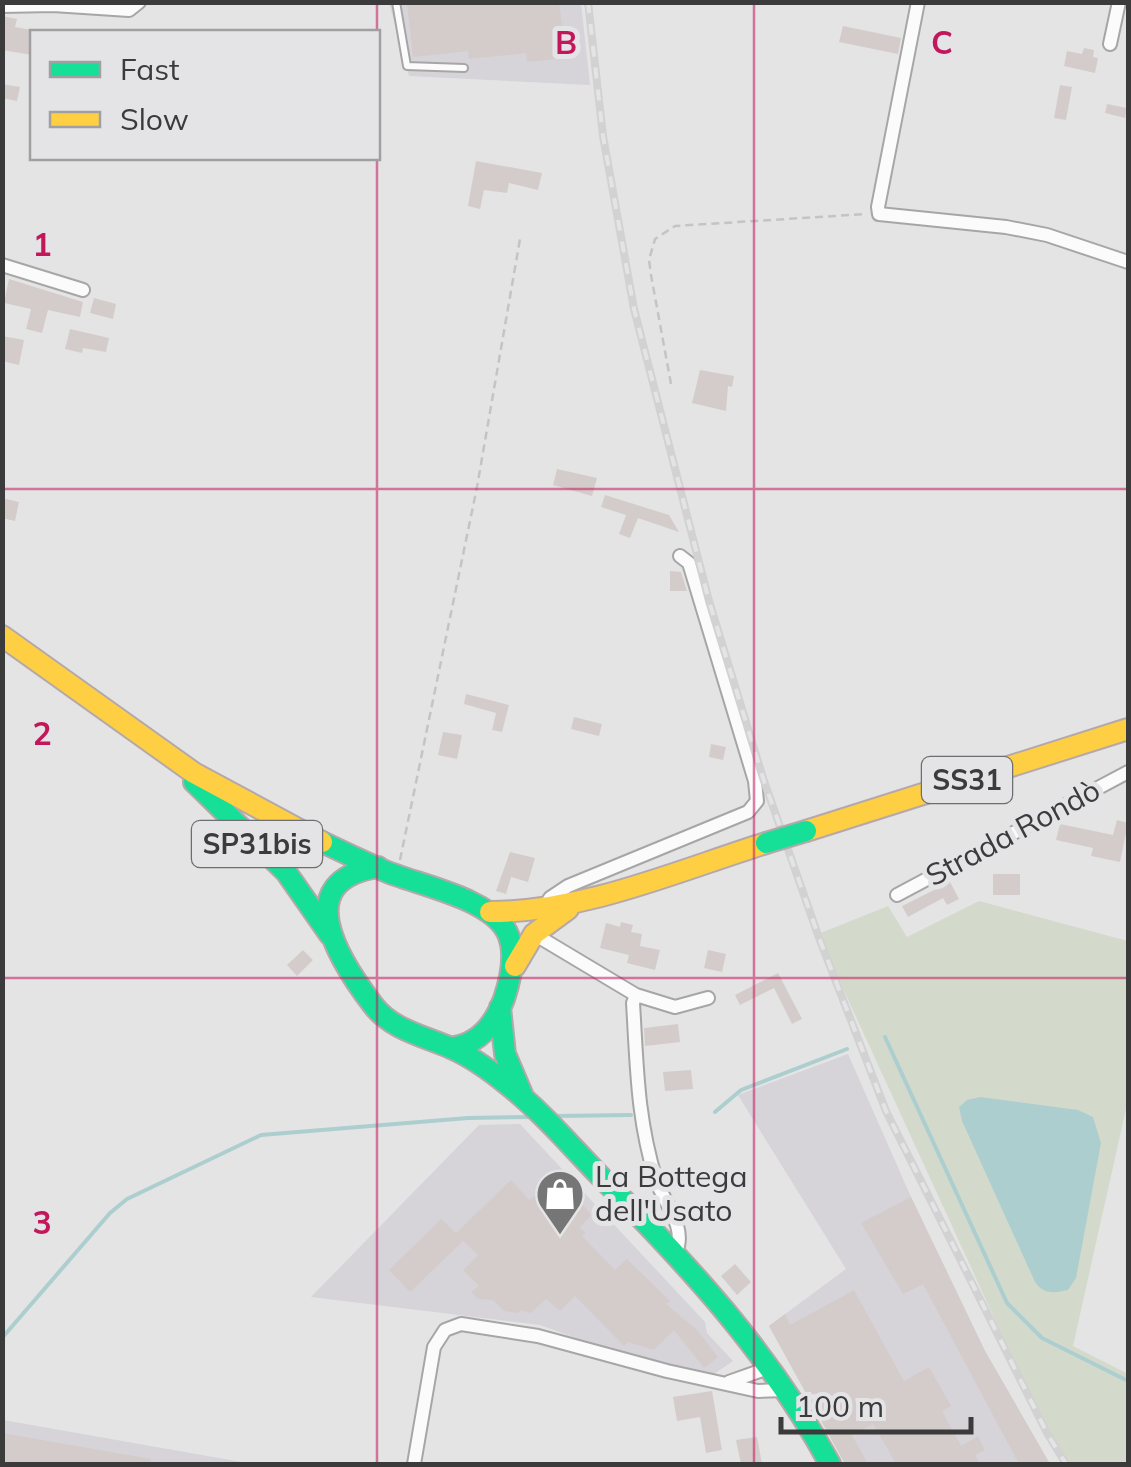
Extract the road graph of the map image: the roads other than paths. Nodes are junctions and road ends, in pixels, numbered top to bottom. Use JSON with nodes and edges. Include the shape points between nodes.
{"nodes":[{"id":1,"x":138,"y":2,"type":"edge"},
{"id":2,"x":396,"y":2,"type":"edge"},
{"id":3,"x":918,"y":2,"type":"edge"},
{"id":4,"x":1119,"y":2,"type":"edge"},
{"id":5,"x":53,"y":4,"type":"edge"},
{"id":6,"x":2,"y":6,"type":"edge"},
{"id":7,"x":1110,"y":44,"type":"dead end"},
{"id":8,"x":464,"y":68,"type":"dead end"},
{"id":9,"x":1128,"y":262,"type":"edge"},
{"id":10,"x":2,"y":265,"type":"edge"},
{"id":11,"x":83,"y":290,"type":"dead end"},
{"id":12,"x":680,"y":556,"type":"dead end"},
{"id":13,"x":2,"y":636,"type":"edge"},
{"id":14,"x":1128,"y":729,"type":"edge"},
{"id":15,"x":168,"y":756,"type":"junction"},
{"id":16,"x":1128,"y":772,"type":"edge"},
{"id":17,"x":388,"y":872,"type":"junction"},
{"id":18,"x":897,"y":895,"type":"dead end"},
{"id":19,"x":490,"y":912,"type":"junction"},
{"id":20,"x":539,"y":923,"type":"junction"},
{"id":21,"x":336,"y":941,"type":"junction"},
{"id":22,"x":512,"y":973,"type":"junction"},
{"id":23,"x":636,"y":995,"type":"junction"},
{"id":24,"x":708,"y":998,"type":"dead end"},
{"id":25,"x":500,"y":1005,"type":"junction"},
{"id":26,"x":451,"y":1048,"type":"junction"},
{"id":27,"x":526,"y":1101,"type":"junction"},
{"id":28,"x":676,"y":1252,"type":"junction"},
{"id":29,"x":771,"y":1367,"type":"junction"},
{"id":30,"x":727,"y":1383,"type":"junction"},
{"id":31,"x":786,"y":1390,"type":"junction"},
{"id":32,"x":414,"y":1464,"type":"edge"},
{"id":33,"x":830,"y":1464,"type":"edge"}],
"edges":[{"from":1,"to":5,"type":"street","via":[[130,10]]},
{"from":2,"to":8,"type":"lane","via":[[406,66]]},
{"from":3,"to":9,"type":"street","via":[[880,214],[1047,235]]},
{"from":4,"to":7,"type":"street"},
{"from":5,"to":6,"type":"street"},
{"from":10,"to":11,"type":"street"},
{"from":12,"to":20,"type":"street","via":[[689,563],[758,802],[748,812],[568,886],[550,898]]},
{"from":13,"to":15,"type":"main road","number":"SP31bis"},
{"from":14,"to":20,"type":"main road","number":"SS31","bridge":true,"via":[[580,901]]},
{"from":15,"to":17,"type":"main road","number":"SP31bis","via":[[280,824]]},
{"from":15,"to":21,"type":"main road","number":"SP31bis","via":[[286,872]]},
{"from":16,"to":18,"type":"street","name":"Strada Rondò"},
{"from":17,"to":19,"type":"main road"},
{"from":17,"to":21,"type":"main road","via":[[357,868],[332,888],[326,907]]},
{"from":19,"to":20,"type":"main road","number":"SS31"},
{"from":19,"to":22,"type":"main road","via":[[509,935]]},
{"from":20,"to":22,"type":"main road","number":"SS31"},
{"from":20,"to":23,"type":"street"},
{"from":21,"to":26,"type":"main road","via":[[382,1014]]},
{"from":22,"to":25,"type":"main road"},
{"from":23,"to":24,"type":"street","via":[[674,1007]]},
{"from":23,"to":28,"type":"street","via":[[640,1122],[677,1222]]},
{"from":25,"to":26,"type":"main road","via":[[482,1035]]},
{"from":25,"to":27,"type":"main road","via":[[505,1054]]},
{"from":26,"to":27,"type":"main road"},
{"from":27,"to":28,"type":"main road"},
{"from":28,"to":29,"type":"main road"},
{"from":29,"to":30,"type":"street"},
{"from":29,"to":31,"type":"main road"},
{"from":30,"to":31,"type":"street"},
{"from":30,"to":32,"type":"street","via":[[461,1324],[445,1330],[434,1348]]},
{"from":31,"to":33,"type":"main road"}]}
